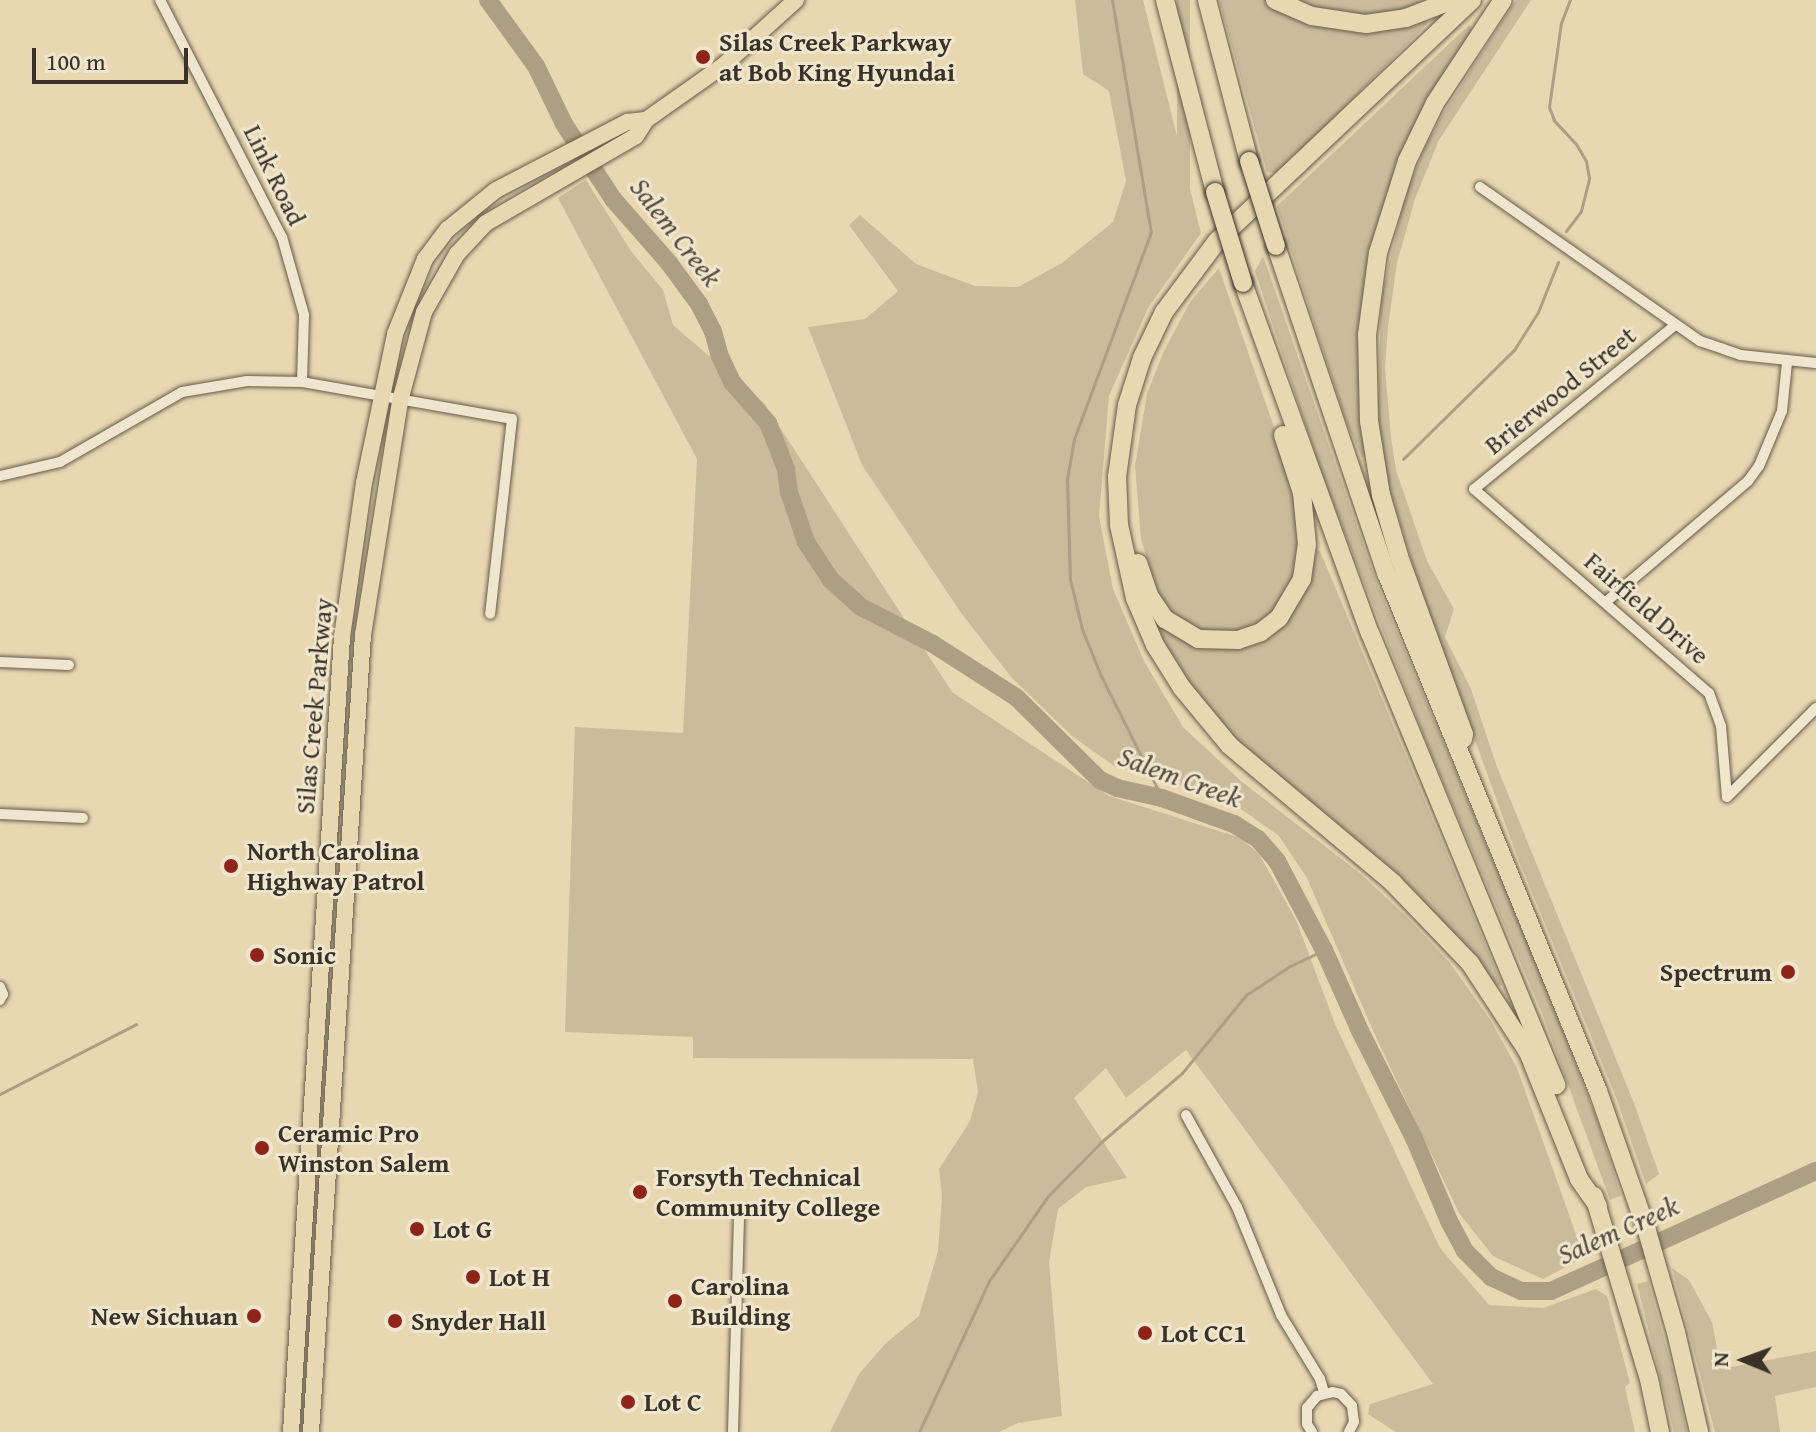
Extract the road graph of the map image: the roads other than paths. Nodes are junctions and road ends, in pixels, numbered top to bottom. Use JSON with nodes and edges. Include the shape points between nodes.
{"nodes":[{"id":1,"x":160,"y":0,"type":"edge"},
{"id":2,"x":796,"y":0,"type":"edge"},
{"id":3,"x":1165,"y":0,"type":"edge"},
{"id":4,"x":1207,"y":0,"type":"edge"},
{"id":5,"x":1275,"y":0,"type":"edge"},
{"id":6,"x":1453,"y":0,"type":"edge"},
{"id":7,"x":1472,"y":0,"type":"edge"},
{"id":8,"x":1485,"y":0,"type":"edge"},
{"id":9,"x":1503,"y":0,"type":"edge"},
{"id":10,"x":646,"y":120,"type":"junction"},
{"id":11,"x":1480,"y":187,"type":"dead end"},
{"id":12,"x":1674,"y":326,"type":"junction"},
{"id":13,"x":1261,"y":336,"type":"junction"},
{"id":14,"x":1787,"y":363,"type":"junction"},
{"id":15,"x":1816,"y":363,"type":"edge"},
{"id":16,"x":302,"y":382,"type":"junction"},
{"id":17,"x":381,"y":397,"type":"junction"},
{"id":18,"x":400,"y":401,"type":"junction"},
{"id":19,"x":0,"y":476,"type":"edge"},
{"id":20,"x":1474,"y":489,"type":"joint"},
{"id":21,"x":1607,"y":601,"type":"junction"},
{"id":22,"x":490,"y":614,"type":"dead end"},
{"id":23,"x":0,"y":662,"type":"edge"},
{"id":24,"x":69,"y":665,"type":"dead end"},
{"id":25,"x":1816,"y":708,"type":"edge"},
{"id":26,"x":1459,"y":754,"type":"junction"},
{"id":27,"x":0,"y":814,"type":"edge"},
{"id":28,"x":83,"y":818,"type":"dead end"},
{"id":29,"x":0,"y":987,"type":"edge"},
{"id":30,"x":0,"y":1000,"type":"edge"},
{"id":31,"x":315,"y":1046,"type":"junction"},
{"id":32,"x":1186,"y":1115,"type":"dead end"},
{"id":33,"x":326,"y":1191,"type":"junction"},
{"id":34,"x":1598,"y":1206,"type":"junction"},
{"id":35,"x":739,"y":1219,"type":"dead end"},
{"id":36,"x":1324,"y":1392,"type":"junction"},
{"id":37,"x":291,"y":1432,"type":"edge"},
{"id":38,"x":311,"y":1432,"type":"edge"},
{"id":39,"x":733,"y":1432,"type":"edge"},
{"id":40,"x":1311,"y":1432,"type":"edge"},
{"id":41,"x":1349,"y":1432,"type":"edge"},
{"id":42,"x":1660,"y":1432,"type":"edge"},
{"id":43,"x":1699,"y":1432,"type":"edge"}],
"edges":[{"from":1,"to":16,"type":"street","name":"Link Road","via":[[282,237],[304,315]]},
{"from":2,"to":10,"type":"main road","name":"Silas Creek Parkway","via":[[746,47]]},
{"from":3,"to":13,"type":"highway","bridge":true,"via":[[1215,192]]},
{"from":4,"to":26,"type":"highway","bridge":true,"via":[[1249,161],[1355,488]]},
{"from":5,"to":6,"type":"highway","via":[[1320,18],[1366,24],[1406,18]]},
{"from":7,"to":34,"type":"highway","via":[[1217,241],[1164,312],[1127,405],[1117,477],[1119,525],[1135,598],[1155,645],[1182,688],[1230,746],[1393,883],[1470,963],[1528,1052],[1579,1179]]},
{"from":8,"to":13,"type":"highway","via":[[1221,254],[1155,355],[1130,457],[1135,555],[1150,597],[1165,619],[1186,634],[1213,642],[1250,637],[1279,618],[1296,594],[1306,563],[1302,493],[1260,364]]},
{"from":9,"to":26,"type":"highway","via":[[1435,103],[1407,161],[1378,253],[1367,335],[1369,421],[1381,495],[1464,734]]},
{"from":10,"to":17,"type":"main road","name":"Silas Creek Parkway","via":[[627,122],[496,190],[448,229],[425,259],[395,334]]},
{"from":10,"to":18,"type":"main road","name":"Silas Creek Parkway","via":[[636,136],[610,154],[486,223],[457,254],[424,312]]},
{"from":11,"to":12,"type":"street"},
{"from":12,"to":14,"type":"street","via":[[1721,350]]},
{"from":12,"to":20,"type":"street","name":"Brierwood Street"},
{"from":13,"to":34,"type":"highway","via":[[1338,550],[1523,999]]},
{"from":14,"to":15,"type":"street"},
{"from":14,"to":21,"type":"street","via":[[1782,411],[1748,481]]},
{"from":16,"to":17,"type":"street"},
{"from":16,"to":19,"type":"street","via":[[247,381],[182,392],[60,462]]},
{"from":17,"to":18,"type":"street"},
{"from":17,"to":31,"type":"main road","name":"Silas Creek Parkway","via":[[342,637]]},
{"from":18,"to":22,"type":"street","via":[[512,419]]},
{"from":18,"to":33,"type":"main road","name":"Silas Creek Parkway","via":[[363,635]]},
{"from":20,"to":21,"type":"street","name":"Fairfield Drive"},
{"from":21,"to":25,"type":"street","name":"Fairfield Drive","via":[[1709,693],[1721,726],[1727,797]]},
{"from":23,"to":24,"type":"street"},
{"from":26,"to":43,"type":"highway","via":[[1576,1034],[1634,1190]]},
{"from":27,"to":28,"type":"street"},
{"from":29,"to":30,"type":"street"},
{"from":31,"to":33,"type":"main road","via":[[322,1063],[315,1185]]},
{"from":31,"to":37,"type":"main road","name":"Silas Creek Parkway"},
{"from":32,"to":36,"type":"street","via":[[1237,1207],[1281,1315]]},
{"from":33,"to":38,"type":"main road","name":"Silas Creek Parkway"},
{"from":34,"to":42,"type":"highway"},
{"from":35,"to":39,"type":"street"},
{"from":36,"to":40,"type":"street","via":[[1307,1408]]},
{"from":36,"to":41,"type":"street","via":[[1341,1394],[1352,1406]]}]}
